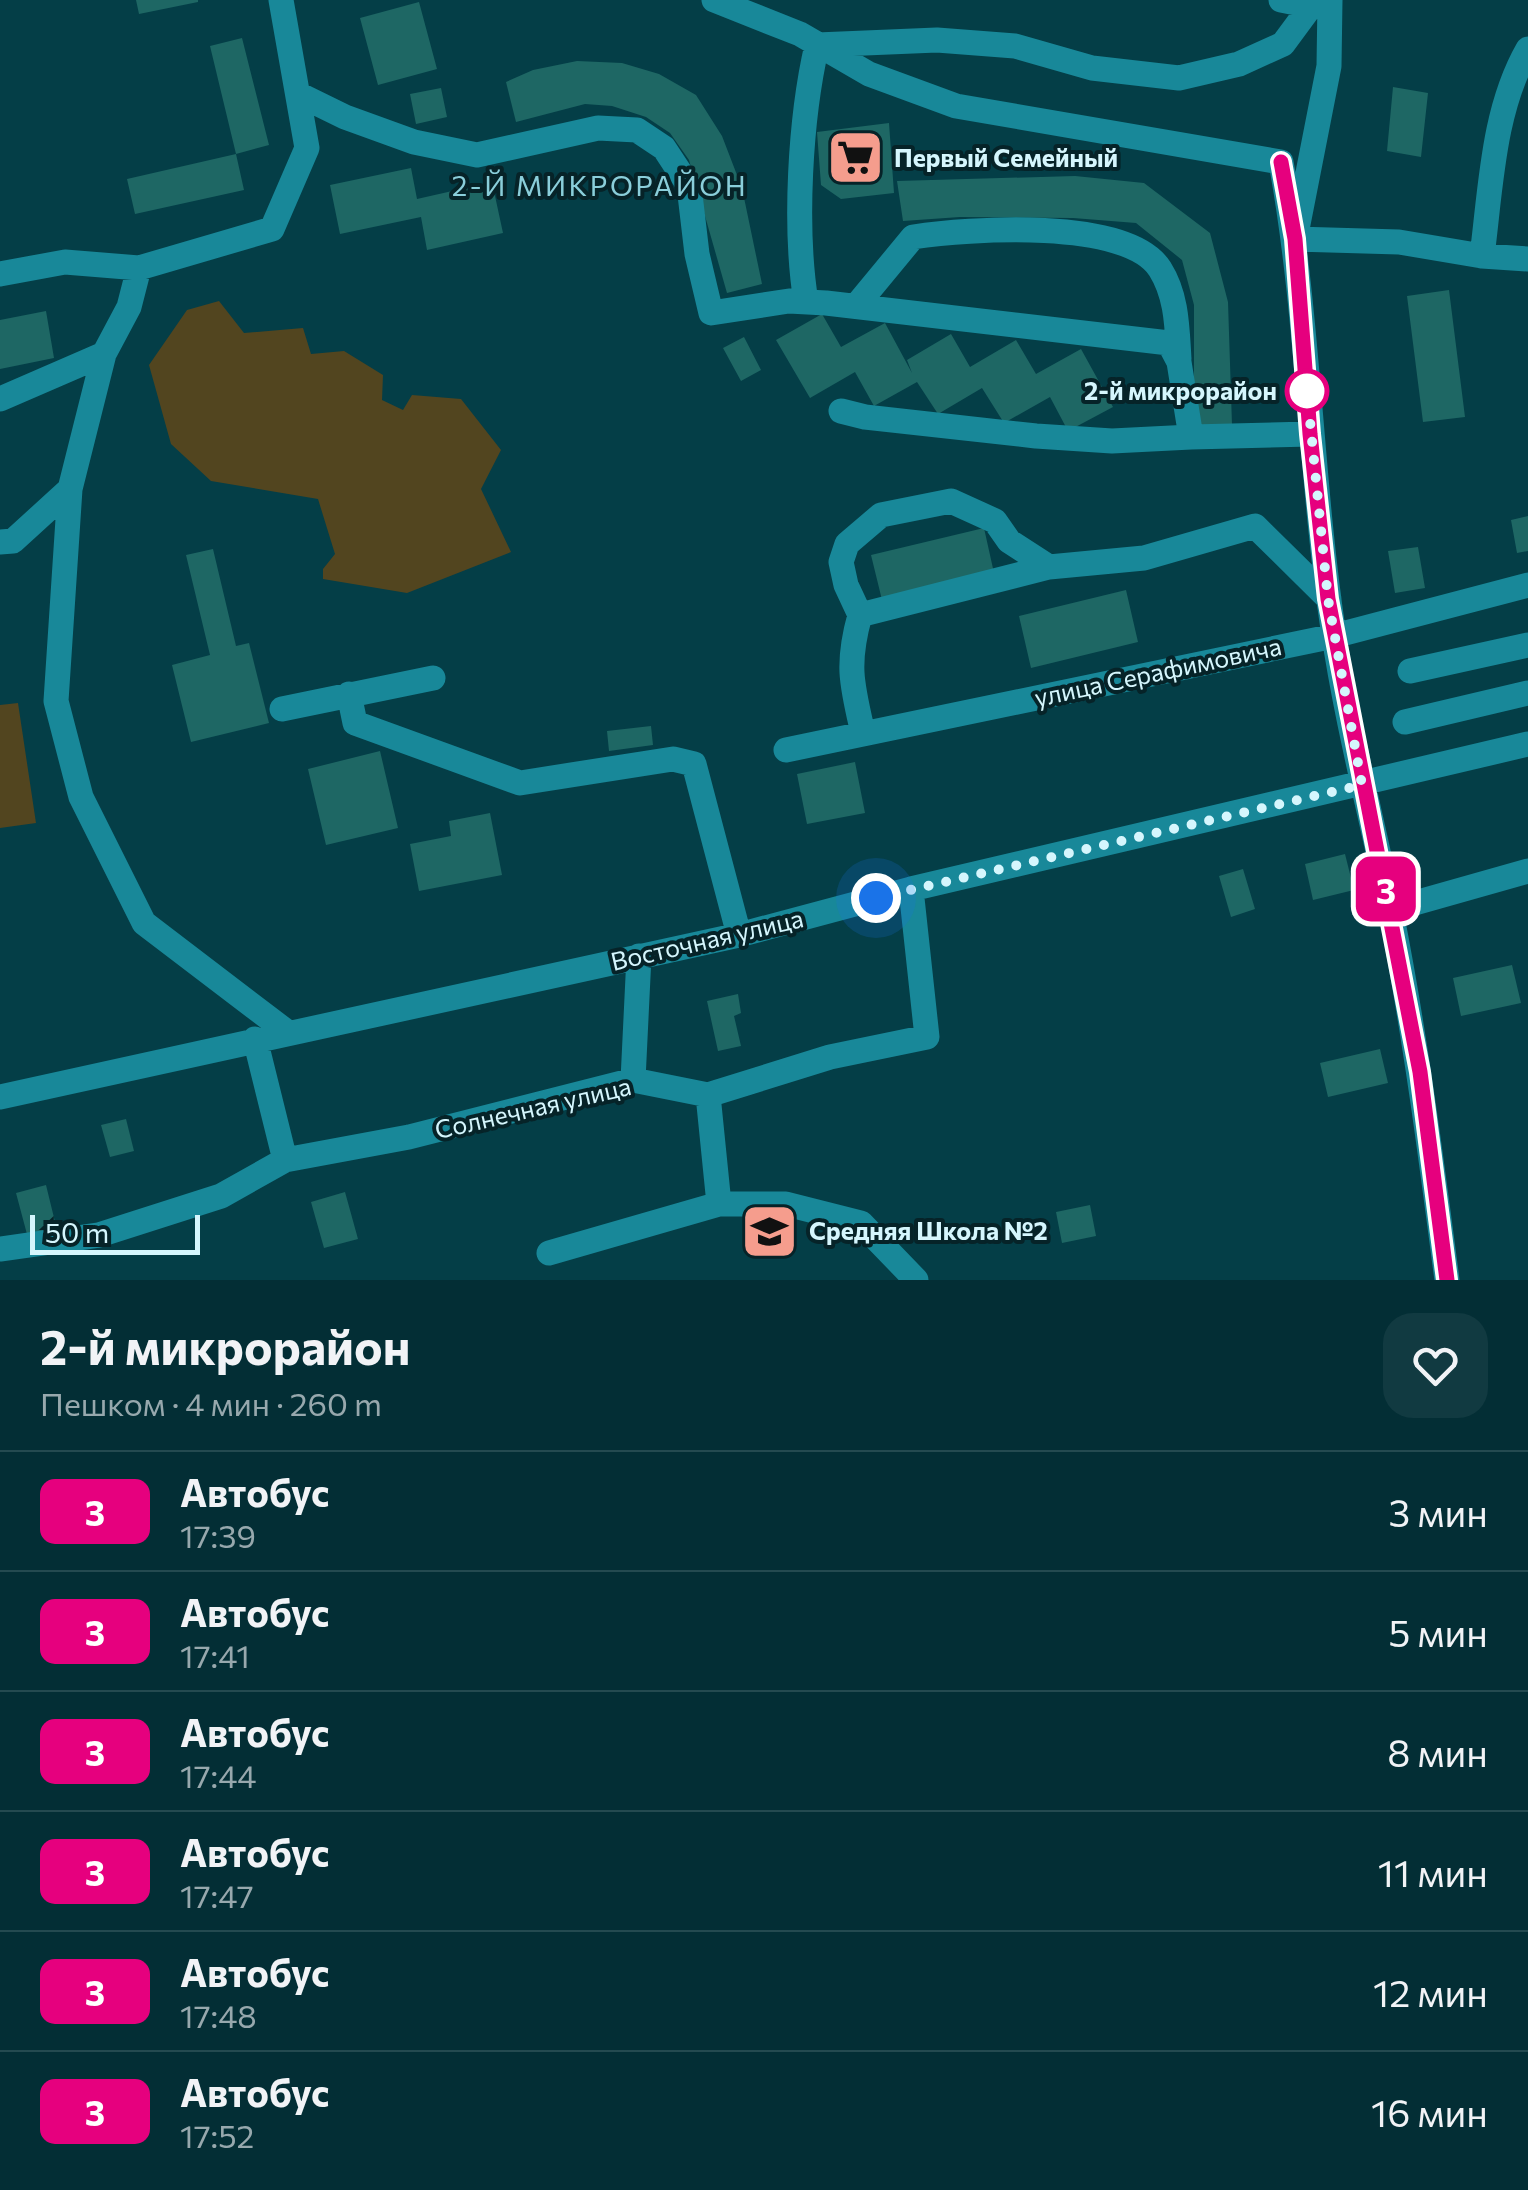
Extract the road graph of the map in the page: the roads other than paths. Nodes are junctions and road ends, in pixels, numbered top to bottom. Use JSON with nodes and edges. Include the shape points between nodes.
{"nodes":[{"id":1,"x":281,"y":0,"type":"edge"},
{"id":2,"x":714,"y":0,"type":"edge"},
{"id":3,"x":1280,"y":0,"type":"edge"},
{"id":4,"x":1323,"y":2,"type":"edge"},
{"id":5,"x":817,"y":45,"type":"junction"},
{"id":6,"x":1528,"y":48,"type":"edge"},
{"id":7,"x":298,"y":94,"type":"junction"},
{"id":8,"x":1295,"y":239,"type":"junction"},
{"id":9,"x":1482,"y":256,"type":"junction"},
{"id":10,"x":1528,"y":259,"type":"edge"},
{"id":11,"x":139,"y":268,"type":"junction"},
{"id":12,"x":0,"y":274,"type":"edge"},
{"id":13,"x":806,"y":302,"type":"junction"},
{"id":14,"x":856,"y":306,"type":"junction"},
{"id":15,"x":104,"y":354,"type":"junction"},
{"id":16,"x":1179,"y":362,"type":"junction"},
{"id":17,"x":0,"y":399,"type":"edge"},
{"id":18,"x":840,"y":411,"type":"dead end"},
{"id":19,"x":1310,"y":434,"type":"junction"},
{"id":20,"x":1191,"y":438,"type":"junction"},
{"id":21,"x":70,"y":489,"type":"junction"},
{"id":22,"x":0,"y":542,"type":"edge"},
{"id":23,"x":1049,"y":567,"type":"junction"},
{"id":24,"x":1528,"y":585,"type":"edge"},
{"id":25,"x":1328,"y":599,"type":"junction"},
{"id":26,"x":860,"y":616,"type":"junction"},
{"id":27,"x":1334,"y":636,"type":"junction"},
{"id":28,"x":1528,"y":645,"type":"edge"},
{"id":29,"x":1410,"y":671,"type":"dead end"},
{"id":30,"x":432,"y":678,"type":"dead end"},
{"id":31,"x":1528,"y":693,"type":"edge"},
{"id":32,"x":349,"y":694,"type":"junction"},
{"id":33,"x":282,"y":709,"type":"dead end"},
{"id":34,"x":1404,"y":722,"type":"dead end"},
{"id":35,"x":864,"y":733,"type":"junction"},
{"id":36,"x":1528,"y":744,"type":"edge"},
{"id":37,"x":786,"y":750,"type":"dead end"},
{"id":38,"x":1362,"y":785,"type":"junction"},
{"id":39,"x":1528,"y":872,"type":"edge"},
{"id":40,"x":910,"y":889,"type":"junction"},
{"id":41,"x":1390,"y":910,"type":"junction"},
{"id":42,"x":739,"y":935,"type":"junction"},
{"id":43,"x":638,"y":956,"type":"junction"},
{"id":44,"x":287,"y":1032,"type":"junction"},
{"id":45,"x":255,"y":1040,"type":"junction"},
{"id":46,"x":633,"y":1080,"type":"junction"},
{"id":47,"x":708,"y":1095,"type":"junction"},
{"id":48,"x":0,"y":1097,"type":"edge"},
{"id":49,"x":285,"y":1160,"type":"junction"},
{"id":50,"x":719,"y":1204,"type":"junction"},
{"id":51,"x":0,"y":1250,"type":"edge"},
{"id":52,"x":549,"y":1253,"type":"dead end"},
{"id":53,"x":916,"y":1280,"type":"edge"},
{"id":54,"x":1447,"y":1280,"type":"edge"}],
"edges":[{"from":1,"to":7,"type":"street"},
{"from":2,"to":5,"type":"street"},
{"from":3,"to":4,"type":"street"},
{"from":4,"to":5,"type":"street","via":[[1284,44],[1239,64],[1179,78],[1092,68],[1015,46],[937,40]]},
{"from":4,"to":8,"type":"street","via":[[1329,66]]},
{"from":5,"to":8,"type":"street","via":[[868,74],[956,106],[1281,162]]},
{"from":5,"to":13,"type":"street","via":[[806,96],[800,264]]},
{"from":6,"to":9,"type":"street","via":[[1511,78],[1499,132]]},
{"from":7,"to":11,"type":"street","via":[[307,148],[272,229]]},
{"from":7,"to":13,"type":"street","via":[[414,142],[477,155],[598,128],[637,130],[664,148],[688,186],[712,314]]},
{"from":8,"to":9,"type":"street","via":[[1400,242]]},
{"from":8,"to":19,"type":"street"},
{"from":9,"to":10,"type":"street"},
{"from":11,"to":12,"type":"street","via":[[65,262]]},
{"from":11,"to":15,"type":"street","via":[[129,307]]},
{"from":13,"to":14,"type":"street"},
{"from":14,"to":16,"type":"street","via":[[1169,343]]},
{"from":14,"to":16,"type":"street","via":[[914,237],[961,230],[1092,236],[1125,244],[1158,265],[1174,299]]},
{"from":15,"to":17,"type":"street"},
{"from":15,"to":21,"type":"street"},
{"from":16,"to":20,"type":"street"},
{"from":18,"to":20,"type":"street","via":[[1036,436]]},
{"from":19,"to":20,"type":"street"},
{"from":19,"to":25,"type":"street"},
{"from":21,"to":22,"type":"street","via":[[13,541]]},
{"from":21,"to":44,"type":"street","via":[[56,701],[81,796],[144,923]]},
{"from":23,"to":25,"type":"street","via":[[1144,558],[1255,526]]},
{"from":23,"to":26,"type":"street"},
{"from":23,"to":26,"type":"street","via":[[1009,541],[995,522],[952,501],[882,515],[847,544],[841,562]]},
{"from":24,"to":27,"type":"street","name":"улица Серафимовича"},
{"from":25,"to":27,"type":"street"},
{"from":26,"to":35,"type":"street","via":[[850,676]]},
{"from":27,"to":35,"type":"street","name":"улица Серафимовича"},
{"from":27,"to":38,"type":"street"},
{"from":28,"to":29,"type":"street"},
{"from":30,"to":32,"type":"street"},
{"from":31,"to":34,"type":"street"},
{"from":32,"to":33,"type":"street"},
{"from":32,"to":42,"type":"street","via":[[355,723],[520,783],[672,759],[694,764]]},
{"from":35,"to":37,"type":"street","name":"улица Серафимовича"},
{"from":36,"to":38,"type":"street","name":"Восточная улица"},
{"from":38,"to":40,"type":"street","name":"Восточная улица"},
{"from":38,"to":41,"type":"street"},
{"from":39,"to":41,"type":"street"},
{"from":40,"to":42,"type":"street","name":"Восточная улица"},
{"from":40,"to":47,"type":"street","name":"Солнечная улица","via":[[927,1038],[830,1057]]},
{"from":41,"to":54,"type":"street"},
{"from":42,"to":43,"type":"street","name":"Восточная улица"},
{"from":43,"to":44,"type":"street","name":"Восточная улица"},
{"from":43,"to":46,"type":"street"},
{"from":44,"to":45,"type":"street","name":"Восточная улица"},
{"from":45,"to":48,"type":"street","name":"Восточная улица"},
{"from":45,"to":49,"type":"street"},
{"from":46,"to":47,"type":"street","name":"Солнечная улица"},
{"from":46,"to":49,"type":"street","name":"Солнечная улица","via":[[409,1137]]},
{"from":47,"to":50,"type":"street"},
{"from":49,"to":51,"type":"street","name":"Солнечная улица","via":[[221,1196],[134,1224]]},
{"from":50,"to":52,"type":"street"},
{"from":50,"to":53,"type":"street","via":[[786,1204],[861,1224]]}]}
